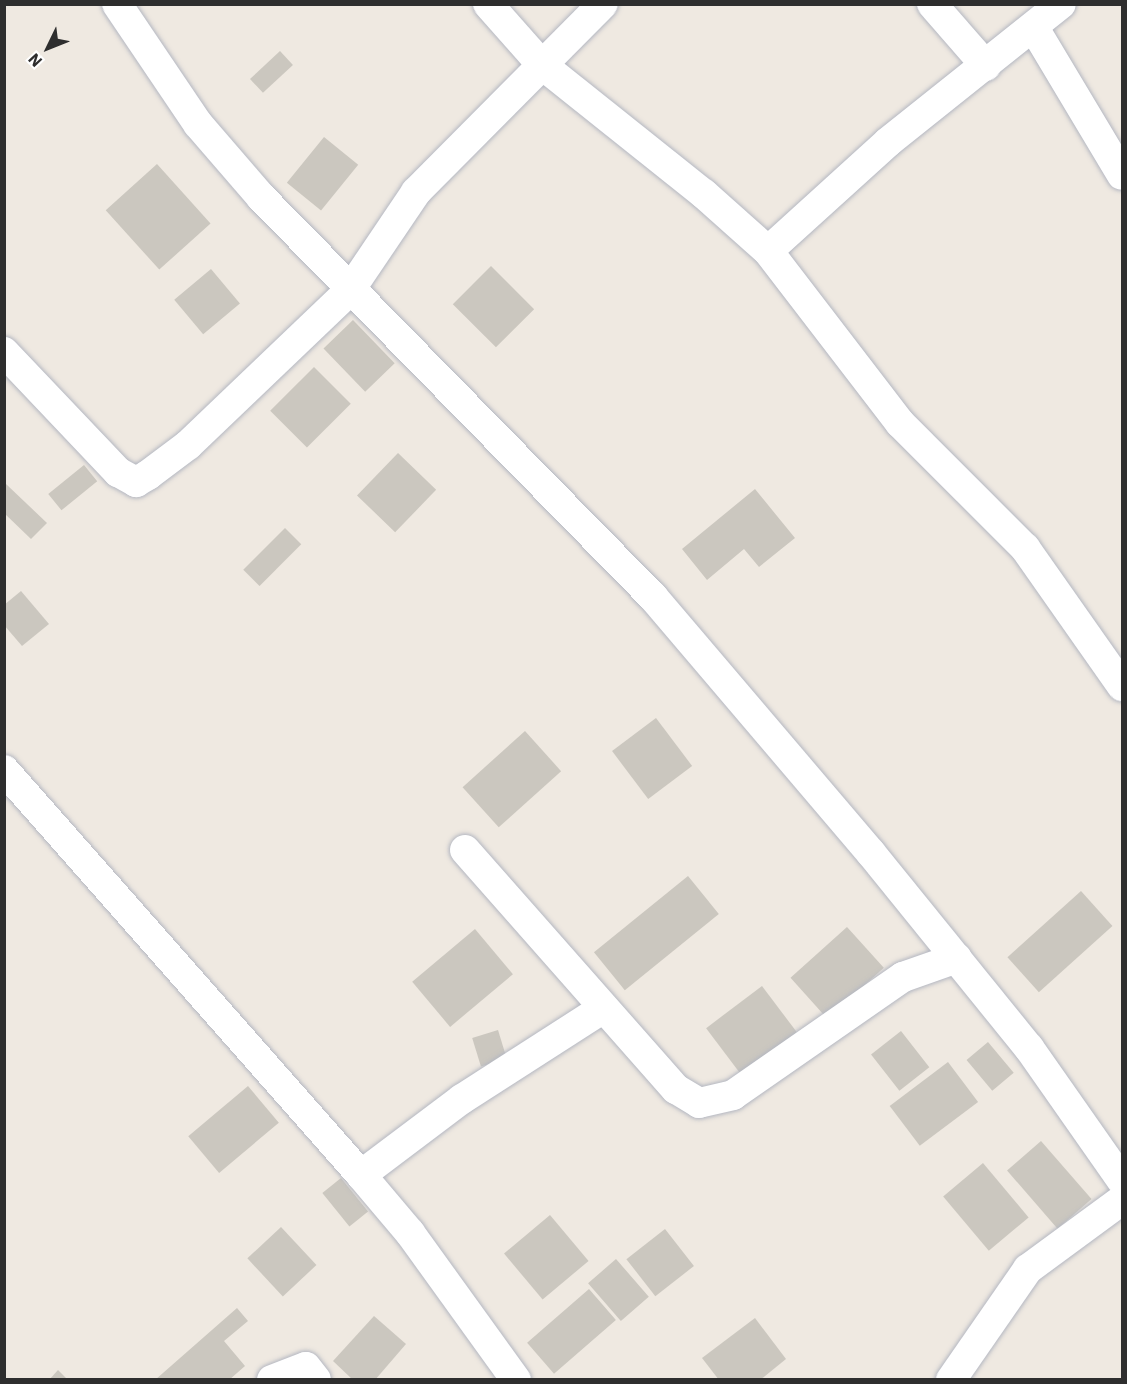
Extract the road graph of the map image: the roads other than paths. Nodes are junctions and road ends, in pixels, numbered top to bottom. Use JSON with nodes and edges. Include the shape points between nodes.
{"nodes":[{"id":1,"x":117,"y":4,"type":"edge"},
{"id":2,"x":488,"y":4,"type":"edge"},
{"id":3,"x":603,"y":4,"type":"edge"},
{"id":4,"x":932,"y":4,"type":"edge"},
{"id":5,"x":1061,"y":4,"type":"edge"},
{"id":6,"x":1034,"y":28,"type":"junction"},
{"id":7,"x":542,"y":64,"type":"junction"},
{"id":8,"x":986,"y":66,"type":"junction"},
{"id":9,"x":1122,"y":175,"type":"edge"},
{"id":10,"x":768,"y":251,"type":"junction"},
{"id":11,"x":350,"y":290,"type":"junction"},
{"id":12,"x":4,"y":352,"type":"edge"},
{"id":13,"x":1122,"y":686,"type":"edge"},
{"id":14,"x":4,"y":770,"type":"edge"},
{"id":15,"x":465,"y":850,"type":"dead end"},
{"id":16,"x":957,"y":958,"type":"junction"},
{"id":17,"x":602,"y":1009,"type":"junction"},
{"id":18,"x":361,"y":1175,"type":"junction"},
{"id":19,"x":1122,"y":1180,"type":"edge"},
{"id":20,"x":1122,"y":1200,"type":"edge"},
{"id":21,"x":272,"y":1380,"type":"edge"},
{"id":22,"x":316,"y":1380,"type":"edge"},
{"id":23,"x":516,"y":1380,"type":"edge"},
{"id":24,"x":951,"y":1380,"type":"edge"}],
"edges":[{"from":1,"to":11,"type":"street","via":[[198,124]]},
{"from":2,"to":7,"type":"street"},
{"from":3,"to":7,"type":"street"},
{"from":4,"to":8,"type":"street"},
{"from":5,"to":6,"type":"street"},
{"from":6,"to":8,"type":"street"},
{"from":6,"to":9,"type":"street"},
{"from":7,"to":10,"type":"street","via":[[704,194]]},
{"from":7,"to":11,"type":"street","via":[[416,192]]},
{"from":8,"to":10,"type":"street","via":[[888,142]]},
{"from":10,"to":13,"type":"street","via":[[900,423],[1025,548]]},
{"from":11,"to":12,"type":"street","via":[[188,445],[136,482],[118,472]]},
{"from":11,"to":16,"type":"street","via":[[653,597]]},
{"from":14,"to":18,"type":"street"},
{"from":15,"to":17,"type":"street"},
{"from":16,"to":17,"type":"street","via":[[903,977],[733,1095],[699,1103],[676,1089]]},
{"from":16,"to":19,"type":"street","via":[[1029,1048]]},
{"from":17,"to":18,"type":"street","via":[[462,1100]]},
{"from":18,"to":23,"type":"street","via":[[410,1233]]},
{"from":20,"to":24,"type":"street","via":[[1028,1269]]},
{"from":21,"to":22,"type":"street","via":[[306,1367]]}]}
